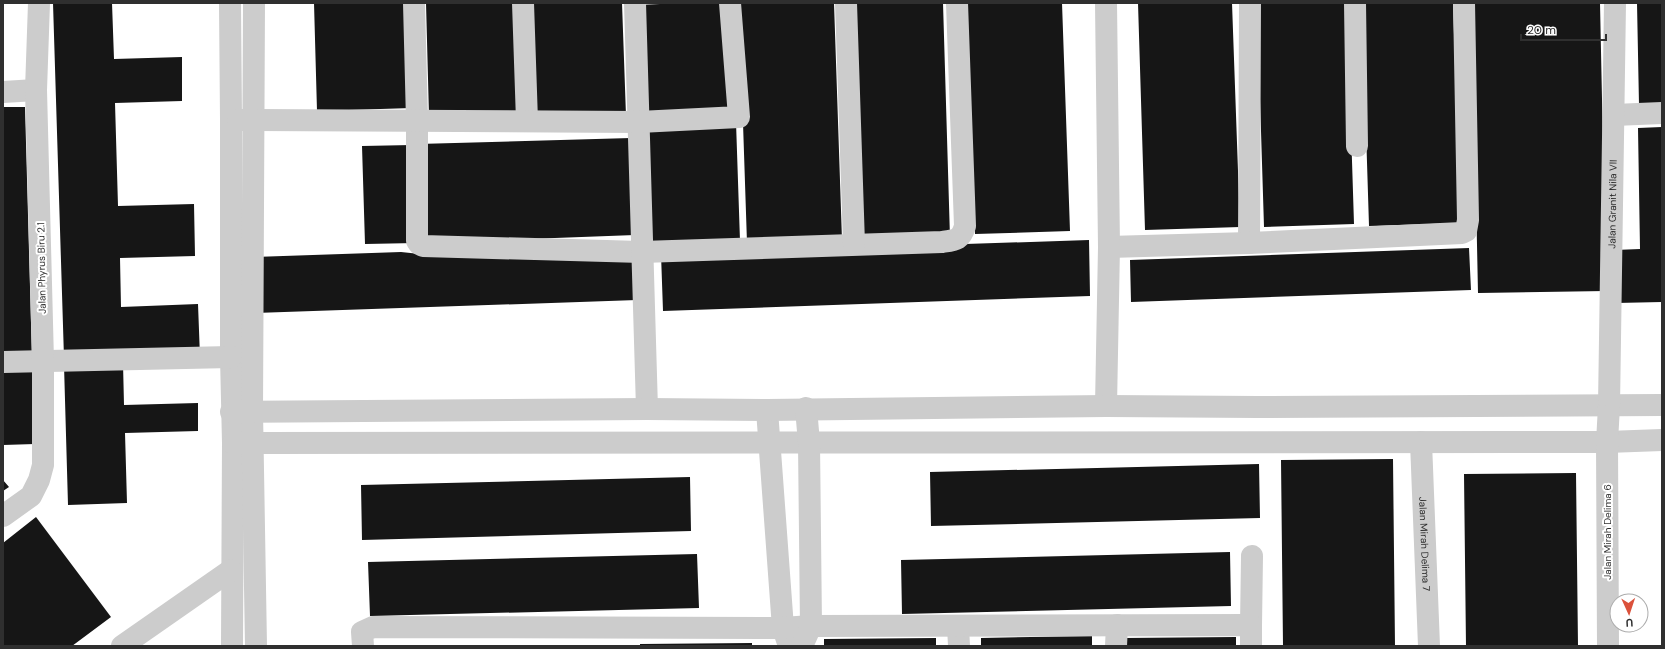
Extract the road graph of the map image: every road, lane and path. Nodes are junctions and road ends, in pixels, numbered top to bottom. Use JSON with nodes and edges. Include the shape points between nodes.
{"nodes":[{"id":1,"x":39,"y":3,"type":"edge"},
{"id":2,"x":230,"y":3,"type":"edge"},
{"id":3,"x":254,"y":3,"type":"edge"},
{"id":4,"x":414,"y":3,"type":"edge"},
{"id":5,"x":523,"y":3,"type":"edge"},
{"id":6,"x":635,"y":3,"type":"edge"},
{"id":7,"x":730,"y":3,"type":"edge"},
{"id":8,"x":846,"y":3,"type":"edge"},
{"id":9,"x":957,"y":3,"type":"edge"},
{"id":10,"x":1106,"y":3,"type":"edge"},
{"id":11,"x":1250,"y":3,"type":"edge"},
{"id":12,"x":1355,"y":3,"type":"edge"},
{"id":13,"x":1464,"y":3,"type":"edge"},
{"id":14,"x":1615,"y":3,"type":"edge"},
{"id":15,"x":36,"y":90,"type":"junction"},
{"id":16,"x":3,"y":92,"type":"edge"},
{"id":17,"x":1662,"y":114,"type":"edge"},
{"id":18,"x":1614,"y":115,"type":"junction"},
{"id":19,"x":253,"y":119,"type":"junction"},
{"id":20,"x":231,"y":120,"type":"junction"},
{"id":21,"x":417,"y":121,"type":"junction"},
{"id":22,"x":527,"y":121,"type":"junction"},
{"id":23,"x":638,"y":122,"type":"junction"},
{"id":24,"x":1357,"y":146,"type":"dead end"},
{"id":25,"x":1249,"y":243,"type":"junction"},
{"id":26,"x":854,"y":244,"type":"junction"},
{"id":27,"x":1109,"y":247,"type":"junction"},
{"id":28,"x":642,"y":252,"type":"junction"},
{"id":29,"x":231,"y":357,"type":"junction"},
{"id":30,"x":43,"y":360,"type":"junction"},
{"id":31,"x":3,"y":362,"type":"edge"},
{"id":32,"x":1662,"y":405,"type":"edge"},
{"id":33,"x":1106,"y":406,"type":"junction"},
{"id":34,"x":1609,"y":406,"type":"junction"},
{"id":35,"x":806,"y":408,"type":"junction"},
{"id":36,"x":648,"y":409,"type":"junction"},
{"id":37,"x":767,"y":410,"type":"junction"},
{"id":38,"x":241,"y":412,"type":"junction"},
{"id":39,"x":1662,"y":440,"type":"edge"},
{"id":40,"x":1421,"y":442,"type":"junction"},
{"id":41,"x":1607,"y":442,"type":"junction"},
{"id":42,"x":770,"y":443,"type":"junction"},
{"id":43,"x":809,"y":443,"type":"junction"},
{"id":44,"x":243,"y":444,"type":"junction"},
{"id":45,"x":3,"y":516,"type":"edge"},
{"id":46,"x":1252,"y":556,"type":"dead end"},
{"id":47,"x":231,"y":570,"type":"junction"},
{"id":48,"x":811,"y":626,"type":"junction"},
{"id":49,"x":1251,"y":635,"type":"edge"},
{"id":50,"x":959,"y":636,"type":"edge"},
{"id":51,"x":1116,"y":636,"type":"edge"},
{"id":52,"x":620,"y":637,"type":"edge"},
{"id":53,"x":786,"y":637,"type":"edge"},
{"id":54,"x":122,"y":646,"type":"edge"},
{"id":55,"x":232,"y":646,"type":"edge"},
{"id":56,"x":256,"y":646,"type":"edge"},
{"id":57,"x":363,"y":646,"type":"edge"},
{"id":58,"x":802,"y":646,"type":"edge"},
{"id":59,"x":1429,"y":646,"type":"edge"},
{"id":60,"x":1608,"y":646,"type":"edge"}],
"edges":[{"from":1,"to":15,"type":"street","name":"Jalan Phyrus Biru 2.1"},
{"from":2,"to":20,"type":"street"},
{"from":3,"to":19,"type":"street"},
{"from":4,"to":21,"type":"street"},
{"from":5,"to":22,"type":"street"},
{"from":6,"to":23,"type":"street"},
{"from":7,"to":23,"type":"street","via":[[739,117]]},
{"from":8,"to":26,"type":"street"},
{"from":9,"to":26,"type":"street","via":[[965,226],[963,234],[956,240],[942,242]]},
{"from":10,"to":27,"type":"street"},
{"from":11,"to":25,"type":"street"},
{"from":12,"to":24,"type":"street"},
{"from":13,"to":25,"type":"street","via":[[1468,220],[1466,231]]},
{"from":14,"to":18,"type":"street","name":"Jalan Granit Nila VII"},
{"from":15,"to":16,"type":"street"},
{"from":15,"to":30,"type":"street","name":"Jalan Phyrus Biru 2.1"},
{"from":17,"to":18,"type":"street"},
{"from":18,"to":34,"type":"street","name":"Jalan Granit Nila VII"},
{"from":19,"to":20,"type":"street"},
{"from":19,"to":21,"type":"street"},
{"from":19,"to":38,"type":"street"},
{"from":20,"to":29,"type":"street"},
{"from":21,"to":22,"type":"street"},
{"from":21,"to":28,"type":"street","via":[[419,244]]},
{"from":22,"to":23,"type":"street"},
{"from":23,"to":28,"type":"street"},
{"from":25,"to":27,"type":"street"},
{"from":26,"to":28,"type":"street"},
{"from":27,"to":33,"type":"street"},
{"from":28,"to":36,"type":"street"},
{"from":29,"to":30,"type":"street"},
{"from":29,"to":38,"type":"street"},
{"from":30,"to":31,"type":"street"},
{"from":30,"to":45,"type":"street","name":"Jalan Phyrus Biru 2.1","via":[[43,465],[31,496]]},
{"from":32,"to":34,"type":"street"},
{"from":33,"to":34,"type":"street"},
{"from":33,"to":35,"type":"street"},
{"from":34,"to":41,"type":"street","name":"Jalan Granit Nila VII"},
{"from":35,"to":37,"type":"street"},
{"from":35,"to":43,"type":"street"},
{"from":36,"to":37,"type":"street"},
{"from":36,"to":38,"type":"street"},
{"from":37,"to":42,"type":"street"},
{"from":38,"to":44,"type":"street"},
{"from":39,"to":41,"type":"street"},
{"from":40,"to":41,"type":"street"},
{"from":40,"to":43,"type":"street"},
{"from":40,"to":59,"type":"street","name":"Jalan Mirah Delima 7"},
{"from":41,"to":60,"type":"street","name":"Jalan Mirah Delima 6"},
{"from":42,"to":43,"type":"street"},
{"from":42,"to":44,"type":"street"},
{"from":42,"to":53,"type":"street"},
{"from":43,"to":48,"type":"street"},
{"from":44,"to":47,"type":"street"},
{"from":44,"to":56,"type":"street"},
{"from":46,"to":49,"type":"street"},
{"from":47,"to":54,"type":"street"},
{"from":47,"to":55,"type":"street"},
{"from":48,"to":50,"type":"street"},
{"from":48,"to":53,"type":"street"},
{"from":48,"to":58,"type":"street"},
{"from":49,"to":51,"type":"street"},
{"from":50,"to":51,"type":"street"},
{"from":52,"to":53,"type":"street"},
{"from":52,"to":57,"type":"street","via":[[373,627],[362,632]]}]}
